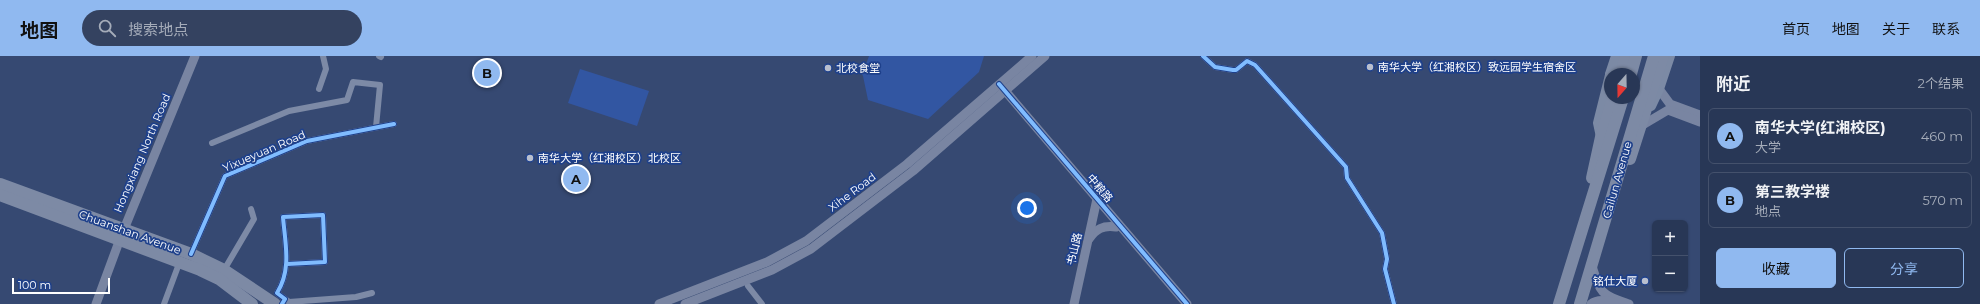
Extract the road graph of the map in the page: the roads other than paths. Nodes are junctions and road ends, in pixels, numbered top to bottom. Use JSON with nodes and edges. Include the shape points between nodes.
{"nodes":[{"id":1,"x":189,"y":56,"type":"edge"},
{"id":2,"x":196,"y":56,"type":"edge"},
{"id":3,"x":323,"y":56,"type":"edge"},
{"id":4,"x":1032,"y":56,"type":"edge"},
{"id":5,"x":1045,"y":56,"type":"edge"},
{"id":6,"x":1203,"y":56,"type":"edge"},
{"id":7,"x":1616,"y":56,"type":"edge"},
{"id":8,"x":1626,"y":56,"type":"edge"},
{"id":9,"x":1636,"y":56,"type":"edge"},
{"id":10,"x":1654,"y":56,"type":"edge"},
{"id":11,"x":1663,"y":56,"type":"edge"},
{"id":12,"x":1670,"y":56,"type":"edge"},
{"id":13,"x":1612,"y":68,"type":"edge"},
{"id":14,"x":1623,"y":68,"type":"edge"},
{"id":15,"x":1633,"y":68,"type":"edge"},
{"id":16,"x":1000,"y":89,"type":"junction"},
{"id":17,"x":1659,"y":89,"type":"junction"},
{"id":18,"x":319,"y":90,"type":"dead end"},
{"id":19,"x":1604,"y":99,"type":"edge"},
{"id":20,"x":1611,"y":104,"type":"edge"},
{"id":21,"x":1621,"y":104,"type":"edge"},
{"id":22,"x":1700,"y":115,"type":"edge"},
{"id":23,"x":1700,"y":122,"type":"edge"},
{"id":24,"x":394,"y":124,"type":"dead end"},
{"id":25,"x":1641,"y":126,"type":"junction"},
{"id":26,"x":376,"y":127,"type":"junction"},
{"id":27,"x":1601,"y":136,"type":"junction"},
{"id":28,"x":212,"y":143,"type":"dead end"},
{"id":29,"x":0,"y":184,"type":"edge"},
{"id":30,"x":0,"y":195,"type":"edge"},
{"id":31,"x":1097,"y":202,"type":"junction"},
{"id":32,"x":251,"y":209,"type":"dead end"},
{"id":33,"x":1587,"y":215,"type":"junction"},
{"id":34,"x":1116,"y":227,"type":"junction"},
{"id":35,"x":119,"y":233,"type":"junction"},
{"id":36,"x":1088,"y":240,"type":"junction"},
{"id":37,"x":1599,"y":245,"type":"junction"},
{"id":38,"x":191,"y":254,"type":"junction"},
{"id":39,"x":180,"y":261,"type":"junction"},
{"id":40,"x":287,"y":264,"type":"junction"},
{"id":41,"x":1592,"y":266,"type":"junction"},
{"id":42,"x":224,"y":270,"type":"junction"},
{"id":43,"x":748,"y":286,"type":"dead end"},
{"id":44,"x":372,"y":293,"type":"dead end"},
{"id":45,"x":281,"y":302,"type":"edge"},
{"id":46,"x":89,"y":304,"type":"edge"},
{"id":47,"x":96,"y":304,"type":"edge"},
{"id":48,"x":164,"y":304,"type":"edge"},
{"id":49,"x":252,"y":304,"type":"edge"},
{"id":50,"x":660,"y":304,"type":"edge"},
{"id":51,"x":685,"y":304,"type":"edge"},
{"id":52,"x":762,"y":304,"type":"edge"},
{"id":53,"x":1074,"y":304,"type":"edge"},
{"id":54,"x":1182,"y":304,"type":"edge"},
{"id":55,"x":1187,"y":304,"type":"edge"},
{"id":56,"x":1394,"y":304,"type":"edge"},
{"id":57,"x":1559,"y":304,"type":"edge"},
{"id":58,"x":1580,"y":304,"type":"edge"},
{"id":59,"x":1591,"y":304,"type":"edge"},
{"id":60,"x":1618,"y":304,"type":"edge"},
{"id":61,"x":1629,"y":304,"type":"edge"}],
"edges":[{"from":1,"to":35,"type":"main road","name":"Hongxiang North Road"},
{"from":2,"to":35,"type":"main road","name":"Hongxiang North Road"},
{"from":3,"to":18,"type":"street","via":[[326,69]]},
{"from":4,"to":16,"type":"main road","name":"Xihe Road"},
{"from":5,"to":16,"type":"main road","name":"Xihe Road"},
{"from":6,"to":56,"type":"street","via":[[1215,67],[1236,70],[1247,61],[1255,65],[1346,167],[1347,178],[1382,233],[1387,259],[1385,269]]},
{"from":7,"to":13,"type":"main road"},
{"from":8,"to":14,"type":"highway"},
{"from":9,"to":15,"type":"highway"},
{"from":10,"to":37,"type":"highway","name":"Cailun Avenue","via":[[1618,170]]},
{"from":11,"to":25,"type":"highway"},
{"from":12,"to":17,"type":"main road"},
{"from":16,"to":31,"type":"main road","name":"中粮路"},
{"from":16,"to":50,"type":"main road","name":"Xihe Road","via":[[908,164],[806,241],[767,262]]},
{"from":16,"to":51,"type":"main road","name":"Xihe Road","via":[[885,194],[811,249],[772,270]]},
{"from":17,"to":22,"type":"main road","via":[[1670,104]]},
{"from":17,"to":25,"type":"main road"},
{"from":19,"to":27,"type":"main road","via":[[1598,123]]},
{"from":20,"to":27,"type":"highway"},
{"from":21,"to":33,"type":"highway","name":"Cailun Avenue"},
{"from":23,"to":25,"type":"main road","via":[[1668,110]]},
{"from":24,"to":26,"type":"street","name":"Yixueyuan Road"},
{"from":25,"to":37,"type":"highway"},
{"from":26,"to":28,"type":"street","via":[[380,85],[353,82],[347,100],[289,111]]},
{"from":26,"to":38,"type":"street","name":"Yixueyuan Road","via":[[307,140],[224,176]]},
{"from":27,"to":33,"type":"highway"},
{"from":29,"to":35,"type":"highway","name":"Chuanshan Avenue"},
{"from":30,"to":35,"type":"highway","name":"Chuanshan Avenue"},
{"from":31,"to":34,"type":"main road","name":"中粮路"},
{"from":31,"to":36,"type":"main road","name":"书山路"},
{"from":31,"to":55,"type":"main road","name":"中粮路"},
{"from":32,"to":42,"type":"street","via":[[254,219]]},
{"from":33,"to":57,"type":"highway","name":"Cailun Avenue"},
{"from":34,"to":36,"type":"main road","via":[[1101,227]]},
{"from":34,"to":54,"type":"main road","name":"中粮路"},
{"from":35,"to":38,"type":"highway","name":"Chuanshan Avenue"},
{"from":35,"to":39,"type":"highway","name":"Chuanshan Avenue"},
{"from":35,"to":46,"type":"main road","name":"Hongxiang North Road"},
{"from":35,"to":47,"type":"main road","name":"Hongxiang North Road"},
{"from":36,"to":53,"type":"main road","name":"书山路"},
{"from":37,"to":41,"type":"highway","name":"Cailun Avenue"},
{"from":38,"to":42,"type":"highway","name":"Chuanshan Avenue"},
{"from":39,"to":48,"type":"street"},
{"from":39,"to":49,"type":"highway","name":"Chuanshan Avenue","via":[[219,279]]},
{"from":40,"to":40,"type":"street","via":[[325,262],[323,214],[283,217]]},
{"from":40,"to":45,"type":"street","via":[[283,282],[277,292]]},
{"from":41,"to":58,"type":"highway","name":"Cailun Avenue"},
{"from":41,"to":61,"type":"main road","via":[[1599,289],[1609,297]]},
{"from":42,"to":45,"type":"highway","name":"Chuanshan Avenue"},
{"from":43,"to":52,"type":"street"},
{"from":44,"to":45,"type":"street","via":[[356,297]]},
{"from":59,"to":60,"type":"main road","via":[[1594,301],[1607,300]]}]}
